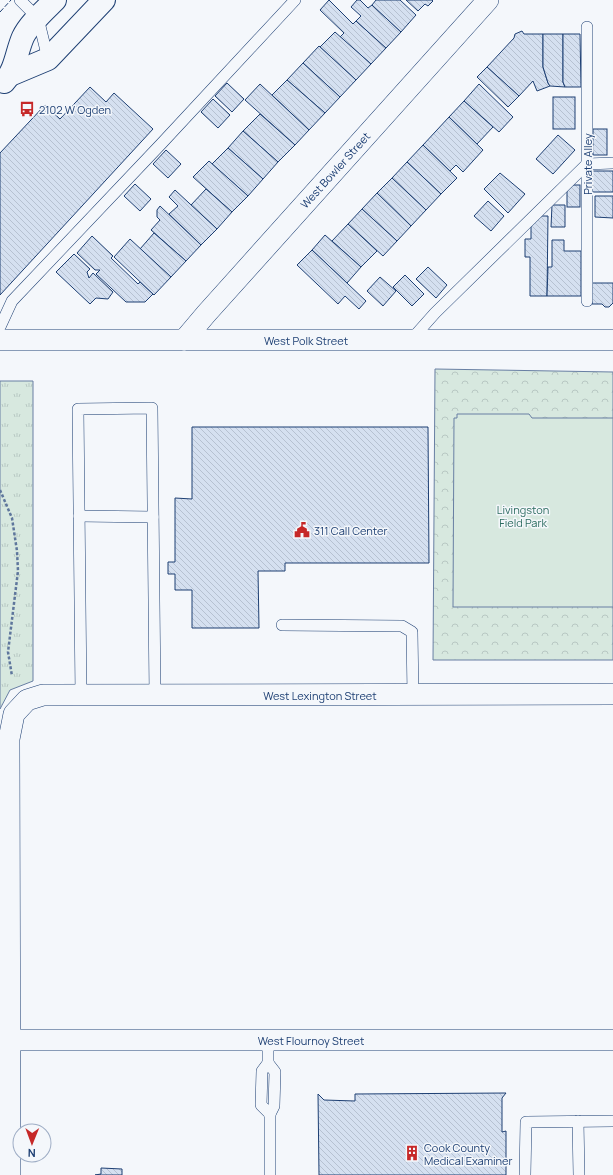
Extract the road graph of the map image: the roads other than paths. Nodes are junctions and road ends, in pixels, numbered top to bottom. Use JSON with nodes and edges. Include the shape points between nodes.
{"nodes":[{"id":1,"x":20,"y":0,"type":"edge"},
{"id":2,"x":55,"y":0,"type":"edge"},
{"id":3,"x":104,"y":0,"type":"edge"},
{"id":4,"x":295,"y":0,"type":"edge"},
{"id":5,"x":488,"y":0,"type":"edge"},
{"id":6,"x":38,"y":18,"type":"junction"},
{"id":7,"x":587,"y":27,"type":"dead end"},
{"id":8,"x":48,"y":59,"type":"junction"},
{"id":9,"x":5,"y":81,"type":"edge"},
{"id":10,"x":613,"y":163,"type":"edge"},
{"id":11,"x":587,"y":164,"type":"junction"},
{"id":12,"x":587,"y":300,"type":"dead end"},
{"id":13,"x":0,"y":326,"type":"edge"},
{"id":14,"x":0,"y":340,"type":"edge"},
{"id":15,"x":184,"y":340,"type":"junction"},
{"id":16,"x":411,"y":340,"type":"junction"},
{"id":17,"x":613,"y":340,"type":"edge"},
{"id":18,"x":80,"y":516,"type":"junction"},
{"id":19,"x":153,"y":517,"type":"junction"},
{"id":20,"x":282,"y":625,"type":"dead end"},
{"id":21,"x":154,"y":694,"type":"junction"},
{"id":22,"x":613,"y":694,"type":"edge"},
{"id":23,"x":413,"y":695,"type":"junction"},
{"id":24,"x":81,"y":696,"type":"junction"},
{"id":25,"x":5,"y":1040,"type":"edge"},
{"id":26,"x":268,"y":1040,"type":"junction"},
{"id":27,"x":613,"y":1040,"type":"edge"},
{"id":28,"x":578,"y":1121,"type":"junction"},
{"id":29,"x":613,"y":1121,"type":"edge"},
{"id":30,"x":10,"y":1175,"type":"edge"},
{"id":31,"x":270,"y":1175,"type":"edge"},
{"id":32,"x":525,"y":1175,"type":"edge"},
{"id":33,"x":579,"y":1175,"type":"edge"}],
"edges":[{"from":1,"to":6,"type":"lane"},
{"from":2,"to":6,"type":"main road"},
{"from":3,"to":8,"type":"main road"},
{"from":4,"to":13,"type":"lane","via":[[12,301]]},
{"from":5,"to":15,"type":"street","name":"West Bowler Street"},
{"from":6,"to":8,"type":"lane"},
{"from":6,"to":9,"type":"main road","via":[[23,36]]},
{"from":7,"to":11,"type":"lane","name":"Private Alley"},
{"from":8,"to":9,"type":"main road"},
{"from":10,"to":11,"type":"lane"},
{"from":11,"to":12,"type":"lane","name":"Private Alley"},
{"from":11,"to":16,"type":"lane","via":[[435,313]]},
{"from":14,"to":15,"type":"street","name":"West Polk Street"},
{"from":15,"to":16,"type":"street","name":"West Polk Street"},
{"from":16,"to":17,"type":"street","name":"West Polk Street"},
{"from":18,"to":19,"type":"lane"},
{"from":18,"to":19,"type":"lane","via":[[78,409],[152,408]]},
{"from":18,"to":24,"type":"lane"},
{"from":19,"to":21,"type":"lane"},
{"from":20,"to":23,"type":"lane","via":[[402,626],[412,632]]},
{"from":21,"to":23,"type":"street","name":"West Lexington Street"},
{"from":21,"to":24,"type":"street","name":"West Lexington Street"},
{"from":22,"to":23,"type":"street","name":"West Lexington Street"},
{"from":24,"to":25,"type":"street","name":"West Lexington Street","via":[[43,695],[27,700],[14,714],[9,739]]},
{"from":25,"to":26,"type":"street","name":"West Flournoy Street"},
{"from":25,"to":30,"type":"street"},
{"from":26,"to":27,"type":"street","name":"West Flournoy Street"},
{"from":26,"to":31,"type":"lane","via":[[268,1062],[274,1072],[274,1106],[270,1114]]},
{"from":28,"to":29,"type":"lane"},
{"from":28,"to":32,"type":"lane","via":[[526,1122]]},
{"from":28,"to":33,"type":"lane"}]}
